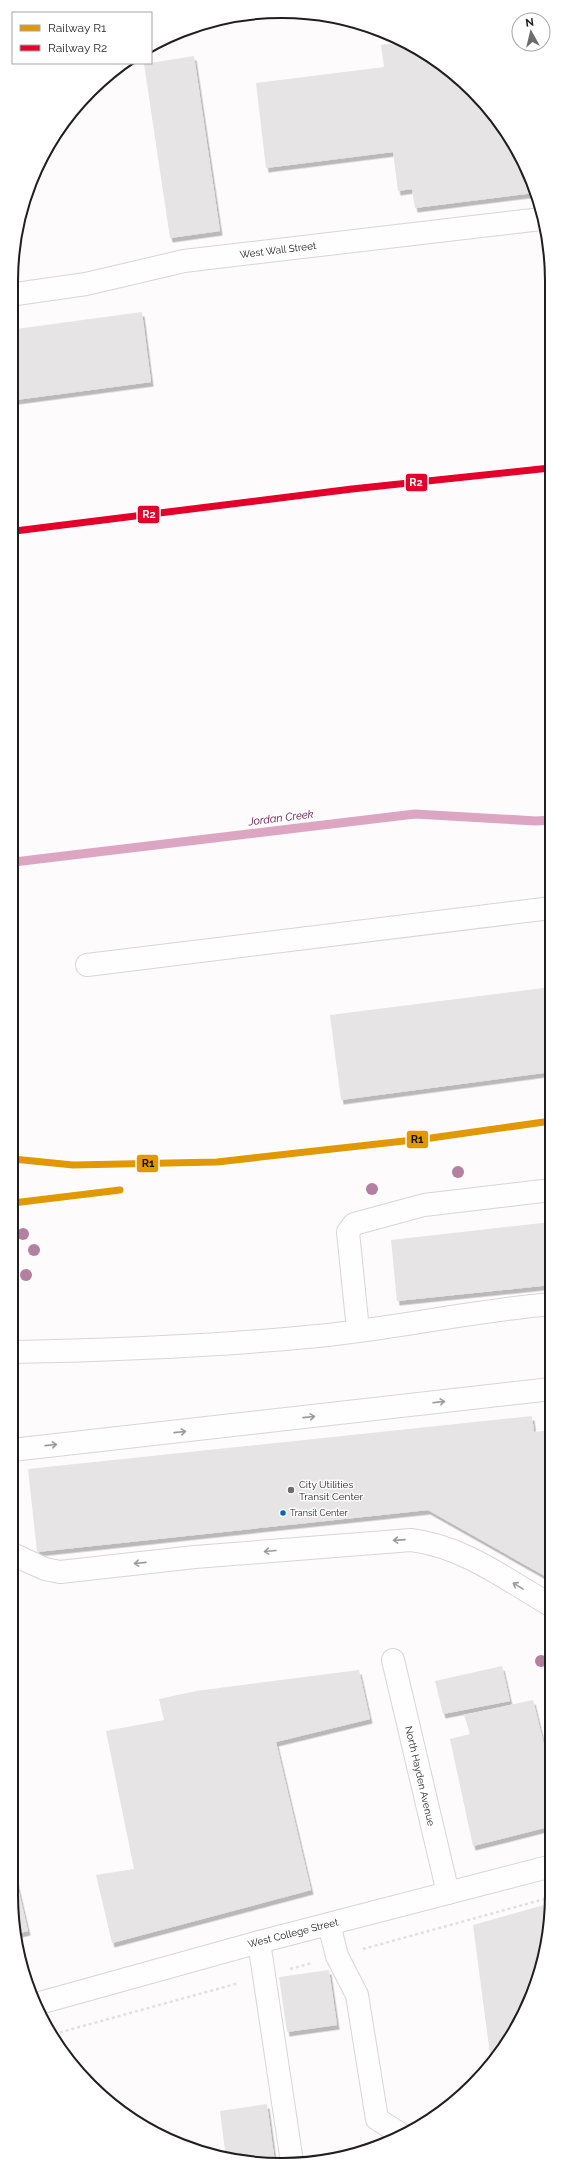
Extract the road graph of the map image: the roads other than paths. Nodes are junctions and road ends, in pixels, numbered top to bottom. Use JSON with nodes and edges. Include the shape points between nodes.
{"nodes":[{"id":1,"x":538,"y":219,"type":"edge"},
{"id":2,"x":18,"y":294,"type":"edge"},
{"id":3,"x":545,"y":909,"type":"edge"},
{"id":4,"x":87,"y":965,"type":"dead end"},
{"id":5,"x":545,"y":1191,"type":"edge"},
{"id":6,"x":545,"y":1304,"type":"edge"},
{"id":7,"x":358,"y":1330,"type":"junction"},
{"id":8,"x":18,"y":1352,"type":"edge"},
{"id":9,"x":545,"y":1389,"type":"edge"},
{"id":10,"x":18,"y":1449,"type":"edge"},
{"id":11,"x":18,"y":1557,"type":"edge"},
{"id":12,"x":545,"y":1602,"type":"edge"},
{"id":13,"x":393,"y":1660,"type":"dead end"},
{"id":14,"x":545,"y":1868,"type":"edge"},
{"id":15,"x":448,"y":1893,"type":"junction"},
{"id":16,"x":329,"y":1924,"type":"junction"},
{"id":17,"x":259,"y":1942,"type":"junction"},
{"id":18,"x":41,"y":2003,"type":"edge"},
{"id":19,"x":397,"y":2132,"type":"edge"},
{"id":20,"x":291,"y":2157,"type":"edge"}],
"edges":[{"from":1,"to":2,"type":"street","name":"West Wall Street","via":[[184,261],[86,284]]},
{"from":3,"to":4,"type":"street"},
{"from":5,"to":7,"type":"street","via":[[424,1205],[354,1224],[348,1232]]},
{"from":6,"to":7,"type":"street"},
{"from":7,"to":8,"type":"street","via":[[318,1336],[97,1351]]},
{"from":10,"to":9,"type":"street","one_way":true},
{"from":12,"to":11,"type":"street","one_way":true,"via":[[467,1556],[437,1544],[410,1540],[195,1557],[60,1572],[45,1569]]},
{"from":13,"to":15,"type":"street","name":"North Hayden Avenue"},
{"from":14,"to":15,"type":"street","name":"West College Street"},
{"from":15,"to":16,"type":"street","name":"West College Street"},
{"from":16,"to":17,"type":"street","name":"West College Street"},
{"from":16,"to":19,"type":"street","via":[[338,1956],[356,1995],[377,2119]]},
{"from":17,"to":18,"type":"street","name":"West College Street"},
{"from":17,"to":20,"type":"street"}]}
